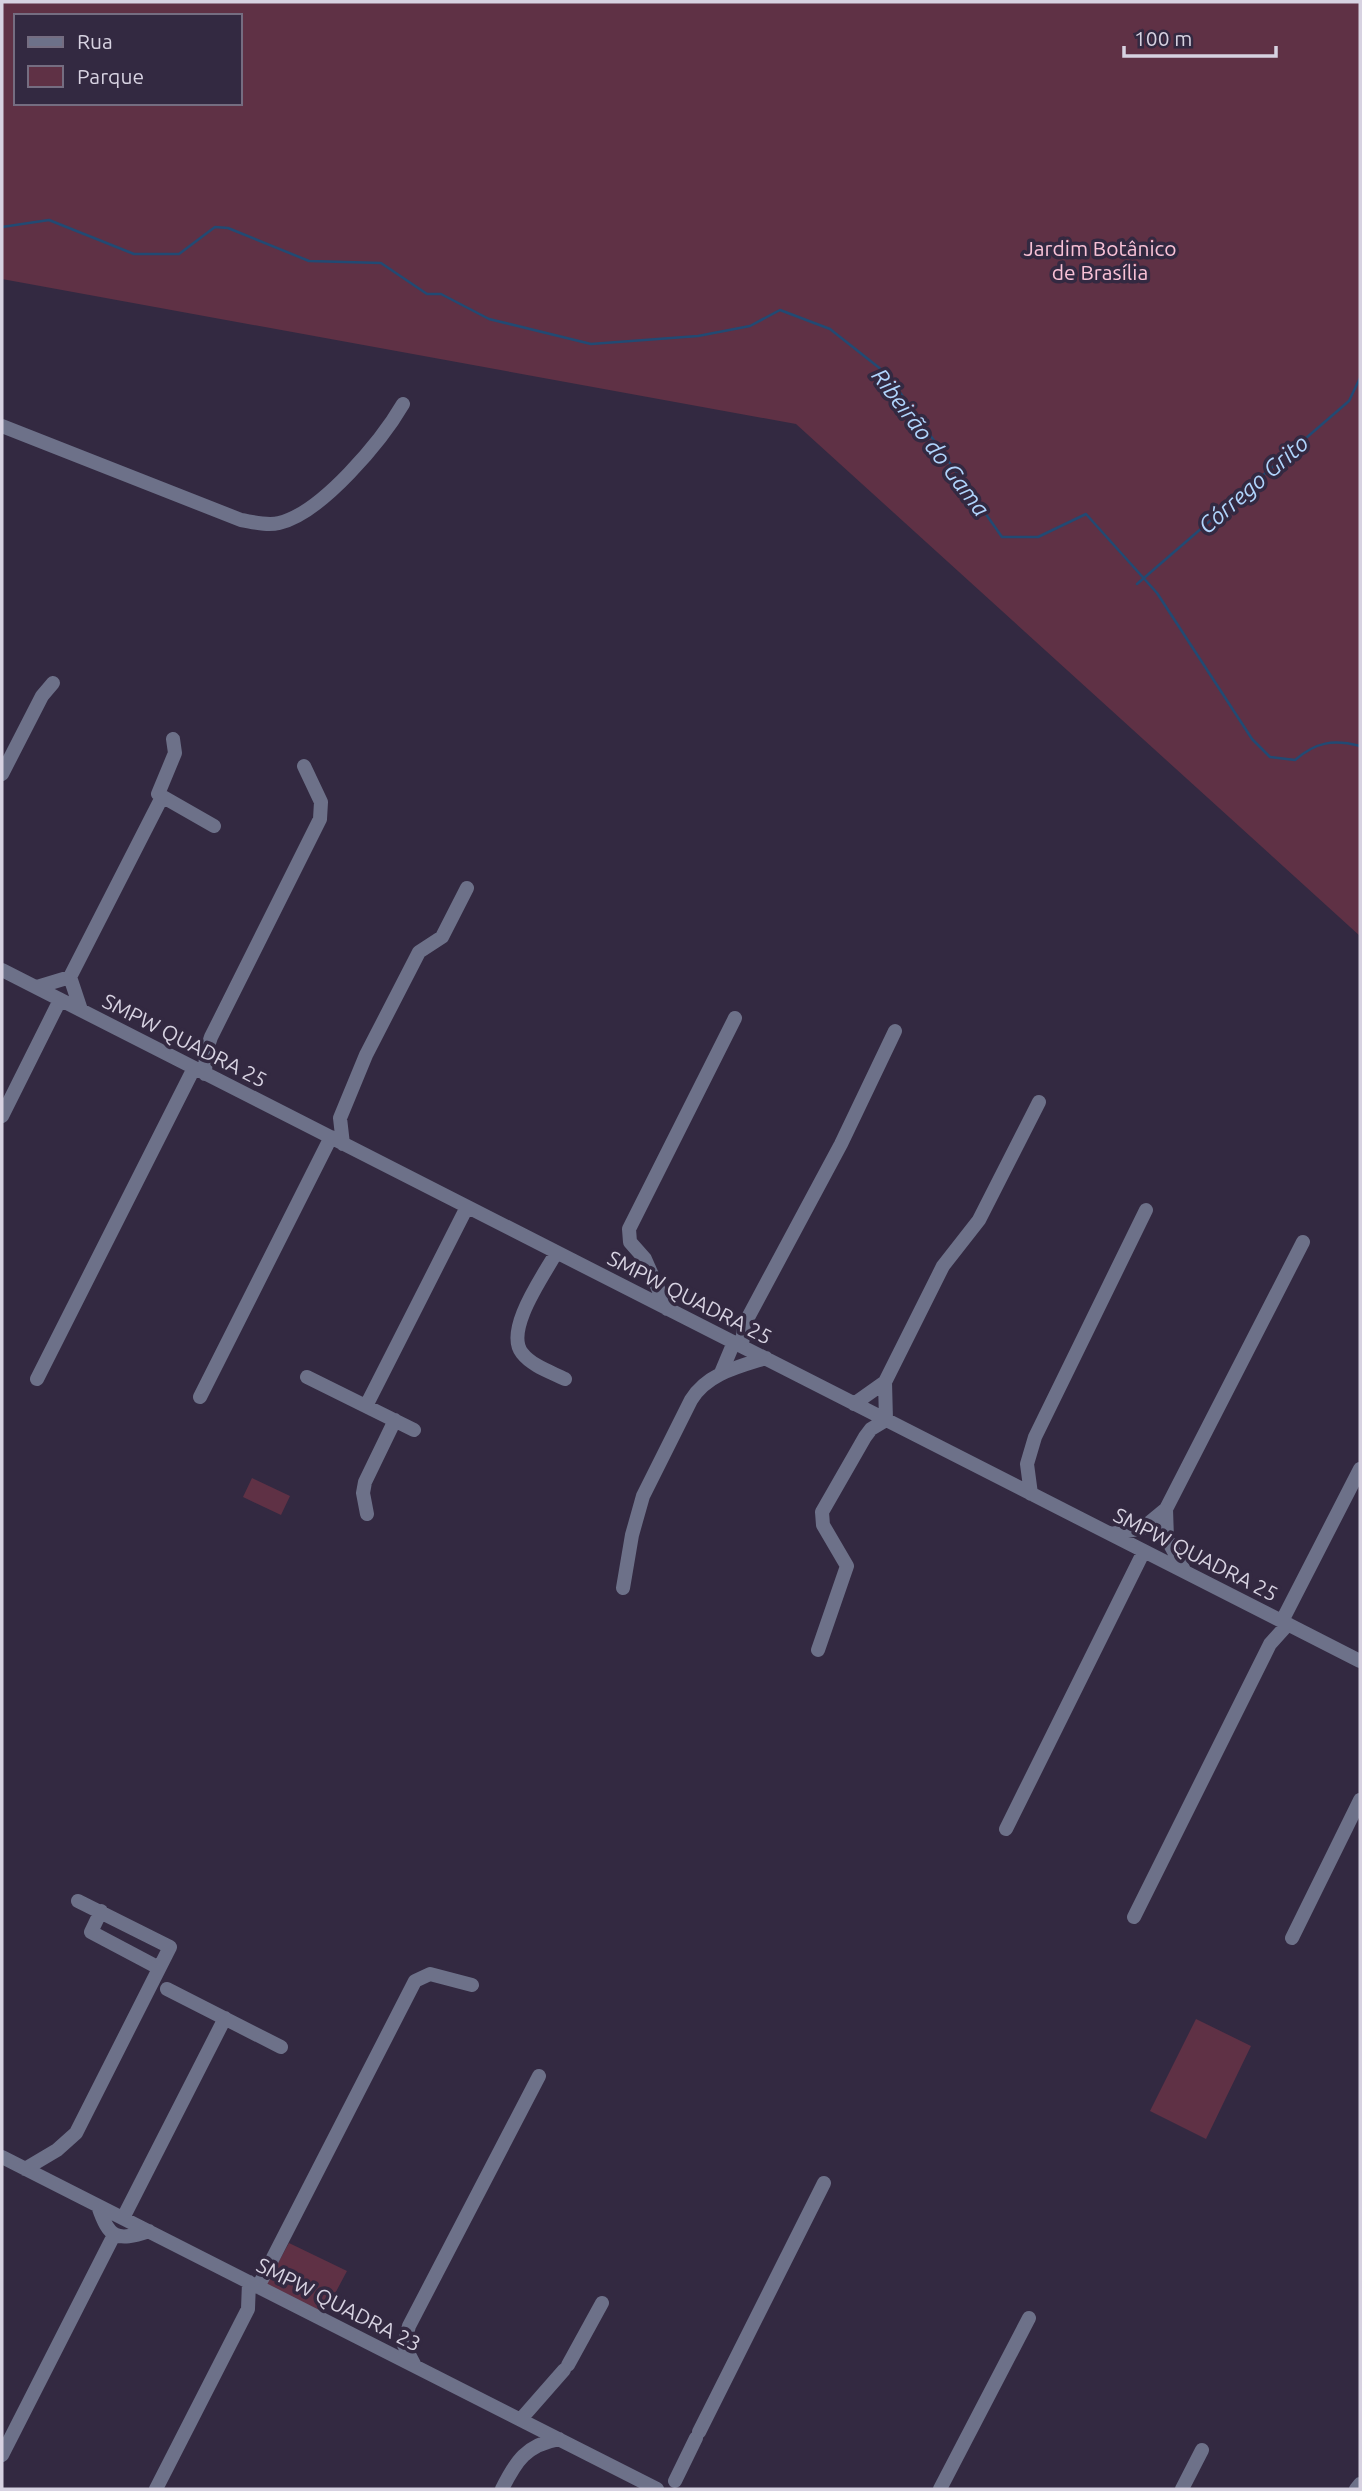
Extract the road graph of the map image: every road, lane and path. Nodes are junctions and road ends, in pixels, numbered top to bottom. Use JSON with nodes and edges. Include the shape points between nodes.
{"nodes":[{"id":1,"x":403,"y":404,"type":"dead end"},
{"id":2,"x":2,"y":426,"type":"edge"},
{"id":3,"x":53,"y":683,"type":"dead end"},
{"id":4,"x":173,"y":739,"type":"dead end"},
{"id":5,"x":304,"y":766,"type":"dead end"},
{"id":6,"x":2,"y":774,"type":"edge"},
{"id":7,"x":161,"y":799,"type":"junction"},
{"id":8,"x":214,"y":826,"type":"dead end"},
{"id":9,"x":467,"y":888,"type":"dead end"},
{"id":10,"x":2,"y":970,"type":"edge"},
{"id":11,"x":70,"y":977,"type":"junction"},
{"id":12,"x":37,"y":988,"type":"junction"},
{"id":13,"x":60,"y":1000,"type":"junction"},
{"id":14,"x":81,"y":1010,"type":"junction"},
{"id":15,"x":735,"y":1018,"type":"dead end"},
{"id":16,"x":895,"y":1031,"type":"dead end"},
{"id":17,"x":199,"y":1071,"type":"junction"},
{"id":18,"x":1038,"y":1102,"type":"dead end"},
{"id":19,"x":2,"y":1116,"type":"edge"},
{"id":20,"x":340,"y":1118,"type":"junction"},
{"id":21,"x":331,"y":1137,"type":"junction"},
{"id":22,"x":467,"y":1207,"type":"junction"},
{"id":23,"x":1146,"y":1210,"type":"dead end"},
{"id":24,"x":1303,"y":1242,"type":"dead end"},
{"id":25,"x":556,"y":1253,"type":"junction"},
{"id":26,"x":667,"y":1309,"type":"junction"},
{"id":27,"x":735,"y":1343,"type":"junction"},
{"id":28,"x":766,"y":1358,"type":"junction"},
{"id":29,"x":721,"y":1373,"type":"junction"},
{"id":30,"x":307,"y":1377,"type":"dead end"},
{"id":31,"x":37,"y":1379,"type":"dead end"},
{"id":32,"x":565,"y":1379,"type":"dead end"},
{"id":33,"x":885,"y":1382,"type":"junction"},
{"id":34,"x":200,"y":1397,"type":"dead end"},
{"id":35,"x":854,"y":1404,"type":"junction"},
{"id":36,"x":366,"y":1406,"type":"junction"},
{"id":37,"x":394,"y":1420,"type":"junction"},
{"id":38,"x":886,"y":1420,"type":"junction"},
{"id":39,"x":414,"y":1430,"type":"dead end"},
{"id":40,"x":1360,"y":1469,"type":"edge"},
{"id":41,"x":1031,"y":1494,"type":"junction"},
{"id":42,"x":1166,"y":1509,"type":"junction"},
{"id":43,"x":368,"y":1514,"type":"dead end"},
{"id":44,"x":1111,"y":1534,"type":"junction"},
{"id":45,"x":1144,"y":1551,"type":"junction"},
{"id":46,"x":1186,"y":1572,"type":"junction"},
{"id":47,"x":623,"y":1588,"type":"dead end"},
{"id":48,"x":1281,"y":1621,"type":"junction"},
{"id":49,"x":818,"y":1650,"type":"dead end"},
{"id":50,"x":1360,"y":1661,"type":"edge"},
{"id":51,"x":1360,"y":1801,"type":"edge"},
{"id":52,"x":1006,"y":1829,"type":"dead end"},
{"id":53,"x":78,"y":1901,"type":"dead end"},
{"id":54,"x":101,"y":1911,"type":"junction"},
{"id":55,"x":1134,"y":1917,"type":"dead end"},
{"id":56,"x":1292,"y":1938,"type":"dead end"},
{"id":57,"x":159,"y":1968,"type":"junction"},
{"id":58,"x":472,"y":1985,"type":"dead end"},
{"id":59,"x":167,"y":1989,"type":"dead end"},
{"id":60,"x":225,"y":2018,"type":"junction"},
{"id":61,"x":281,"y":2047,"type":"dead end"},
{"id":62,"x":540,"y":2076,"type":"dead end"},
{"id":63,"x":2,"y":2157,"type":"edge"},
{"id":64,"x":26,"y":2169,"type":"junction"},
{"id":65,"x":824,"y":2183,"type":"dead end"},
{"id":66,"x":99,"y":2206,"type":"junction"},
{"id":67,"x":123,"y":2218,"type":"junction"},
{"id":68,"x":149,"y":2231,"type":"junction"},
{"id":69,"x":114,"y":2235,"type":"junction"},
{"id":70,"x":259,"y":2288,"type":"junction"},
{"id":71,"x":602,"y":2303,"type":"dead end"},
{"id":72,"x":248,"y":2309,"type":"junction"},
{"id":73,"x":1029,"y":2318,"type":"dead end"},
{"id":74,"x":409,"y":2326,"type":"junction"},
{"id":75,"x":369,"y":2342,"type":"junction"},
{"id":76,"x":421,"y":2369,"type":"junction"},
{"id":77,"x":521,"y":2419,"type":"junction"},
{"id":78,"x":559,"y":2439,"type":"junction"},
{"id":79,"x":1202,"y":2450,"type":"dead end"},
{"id":80,"x":2,"y":2455,"type":"edge"},
{"id":81,"x":1360,"y":2484,"type":"edge"},
{"id":82,"x":678,"y":2485,"type":"edge"},
{"id":83,"x":156,"y":2489,"type":"edge"},
{"id":84,"x":502,"y":2489,"type":"edge"},
{"id":85,"x":657,"y":2489,"type":"edge"},
{"id":86,"x":940,"y":2489,"type":"edge"},
{"id":87,"x":1182,"y":2489,"type":"edge"},
{"id":88,"x":1356,"y":2489,"type":"edge"}],
"edges":[{"from":1,"to":2,"type":"street","via":[[358,466],[304,512],[269,524],[241,520]]},
{"from":3,"to":6,"type":"street"},
{"from":4,"to":7,"type":"street","via":[[176,753],[158,791]]},
{"from":5,"to":17,"type":"street","via":[[321,803],[316,830],[211,1037]]},
{"from":7,"to":8,"type":"street"},
{"from":7,"to":11,"type":"street"},
{"from":9,"to":20,"type":"street","via":[[442,937],[419,952],[366,1055]]},
{"from":10,"to":12,"type":"street","name":"SMPW QUADRA 25"},
{"from":11,"to":12,"type":"street"},
{"from":11,"to":14,"type":"street"},
{"from":12,"to":13,"type":"street","name":"SMPW QUADRA 25"},
{"from":13,"to":14,"type":"street","name":"SMPW QUADRA 25"},
{"from":13,"to":19,"type":"street"},
{"from":14,"to":17,"type":"street","name":"SMPW QUADRA 25"},
{"from":15,"to":26,"type":"street","via":[[629,1229],[631,1242],[645,1259]]},
{"from":16,"to":27,"type":"street","via":[[841,1144]]},
{"from":17,"to":21,"type":"street","name":"SMPW QUADRA 25"},
{"from":17,"to":31,"type":"street"},
{"from":18,"to":33,"type":"street","via":[[979,1220],[943,1266]]},
{"from":20,"to":21,"type":"street"},
{"from":20,"to":21,"type":"street"},
{"from":21,"to":22,"type":"street","name":"SMPW QUADRA 25"},
{"from":21,"to":34,"type":"street"},
{"from":22,"to":25,"type":"street","name":"SMPW QUADRA 25"},
{"from":22,"to":36,"type":"street"},
{"from":23,"to":41,"type":"street","via":[[1032,1444],[1027,1464]]},
{"from":24,"to":42,"type":"street"},
{"from":25,"to":26,"type":"street","name":"SMPW QUADRA 25"},
{"from":25,"to":32,"type":"street","via":[[518,1324],[516,1342],[525,1357]]},
{"from":26,"to":27,"type":"street","name":"SMPW QUADRA 25"},
{"from":27,"to":28,"type":"street","name":"SMPW QUADRA 25"},
{"from":27,"to":29,"type":"street"},
{"from":28,"to":29,"type":"street"},
{"from":28,"to":35,"type":"street","name":"SMPW QUADRA 25"},
{"from":29,"to":47,"type":"street","via":[[691,1400],[643,1496]]},
{"from":30,"to":36,"type":"street"},
{"from":33,"to":35,"type":"street"},
{"from":33,"to":38,"type":"street"},
{"from":35,"to":38,"type":"street","name":"SMPW QUADRA 25"},
{"from":36,"to":37,"type":"street"},
{"from":37,"to":39,"type":"street"},
{"from":37,"to":43,"type":"street","via":[[365,1482]]},
{"from":38,"to":41,"type":"street","name":"SMPW QUADRA 25"},
{"from":38,"to":49,"type":"street","via":[[865,1437],[821,1512],[823,1525],[847,1566]]},
{"from":40,"to":48,"type":"street"},
{"from":41,"to":44,"type":"street","name":"SMPW QUADRA 25"},
{"from":42,"to":44,"type":"street","via":[[1143,1528]]},
{"from":42,"to":46,"type":"street","via":[[1168,1545]]},
{"from":44,"to":45,"type":"street","name":"SMPW QUADRA 25"},
{"from":45,"to":46,"type":"street","name":"SMPW QUADRA 25"},
{"from":45,"to":52,"type":"street"},
{"from":46,"to":48,"type":"street","name":"SMPW QUADRA 25"},
{"from":48,"to":50,"type":"street","name":"SMPW QUADRA 25"},
{"from":48,"to":55,"type":"street"},
{"from":51,"to":56,"type":"street"},
{"from":53,"to":54,"type":"street"},
{"from":54,"to":57,"type":"street","via":[[91,1933]]},
{"from":54,"to":57,"type":"street","via":[[170,1947]]},
{"from":57,"to":64,"type":"street","via":[[76,2133]]},
{"from":58,"to":70,"type":"street","via":[[430,1974],[415,1981]]},
{"from":59,"to":60,"type":"street"},
{"from":60,"to":61,"type":"street"},
{"from":60,"to":67,"type":"street"},
{"from":62,"to":74,"type":"street"},
{"from":63,"to":64,"type":"street","name":"SMPW QUADRA 23"},
{"from":64,"to":66,"type":"street","name":"SMPW QUADRA 23"},
{"from":65,"to":82,"type":"street","via":[[698,2435]]},
{"from":66,"to":67,"type":"street","name":"SMPW QUADRA 23"},
{"from":66,"to":69,"type":"street"},
{"from":67,"to":68,"type":"street","name":"SMPW QUADRA 23"},
{"from":68,"to":69,"type":"street","via":[[129,2237]]},
{"from":68,"to":70,"type":"street","name":"SMPW QUADRA 23"},
{"from":69,"to":80,"type":"street"},
{"from":70,"to":72,"type":"street"},
{"from":70,"to":72,"type":"street"},
{"from":70,"to":75,"type":"street","name":"SMPW QUADRA 23"},
{"from":71,"to":77,"type":"street","via":[[566,2368]]},
{"from":72,"to":83,"type":"street"},
{"from":73,"to":86,"type":"street"},
{"from":74,"to":75,"type":"street","via":[[396,2338]]},
{"from":74,"to":76,"type":"street","via":[[404,2345],[412,2363]]},
{"from":75,"to":76,"type":"street","name":"SMPW QUADRA 23"},
{"from":76,"to":77,"type":"street","name":"SMPW QUADRA 23"},
{"from":77,"to":78,"type":"street","name":"SMPW QUADRA 23"},
{"from":78,"to":84,"type":"street","via":[[527,2450]]},
{"from":78,"to":85,"type":"street","name":"SMPW QUADRA 23"},
{"from":79,"to":87,"type":"street"},
{"from":81,"to":88,"type":"street"},
{"from":82,"to":85,"type":"street","via":[[668,2480]]}]}
